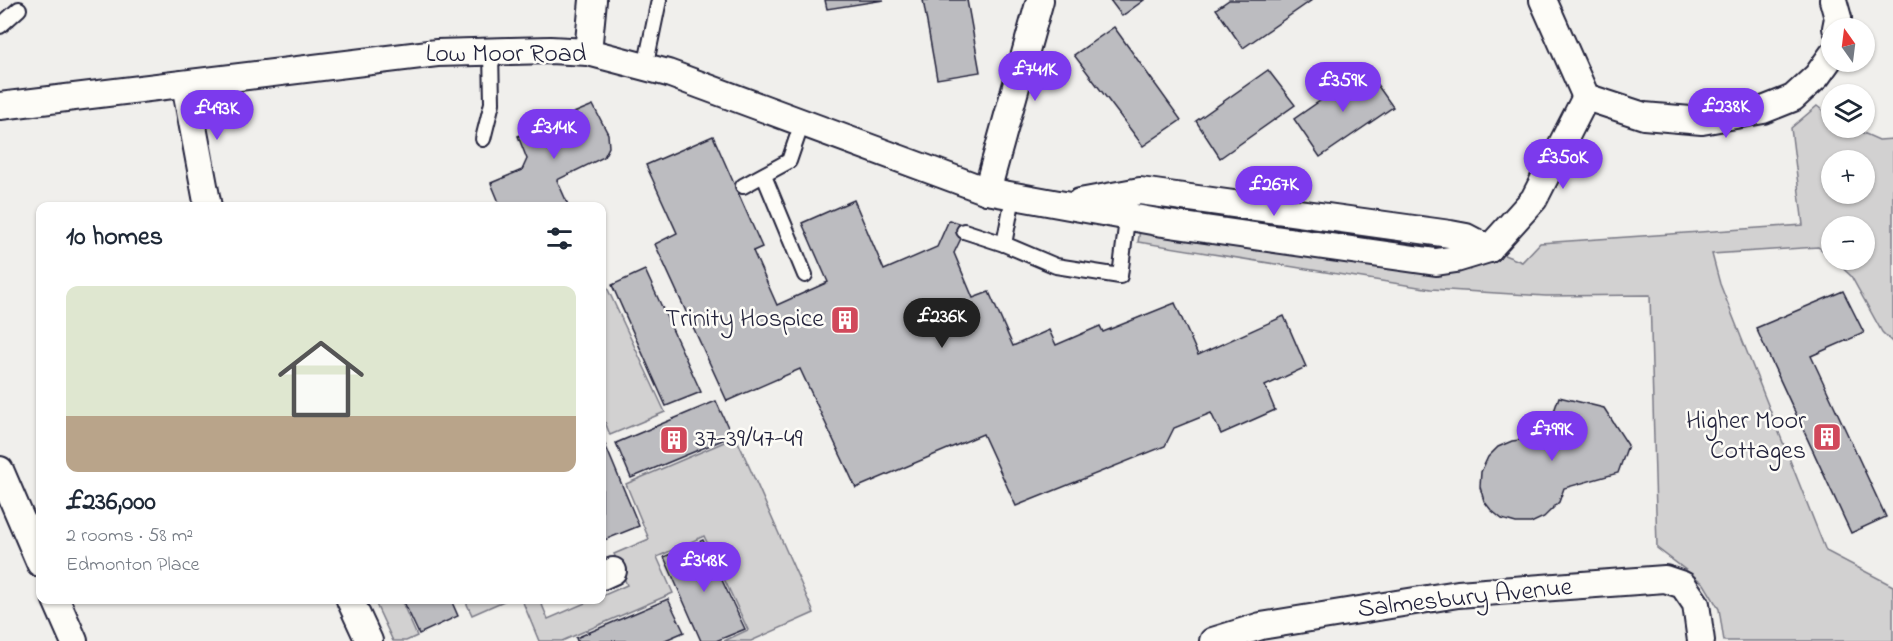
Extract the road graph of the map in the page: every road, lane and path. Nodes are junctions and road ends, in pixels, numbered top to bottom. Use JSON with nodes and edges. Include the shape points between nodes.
{"nodes":[{"id":1,"x":593,"y":0,"type":"edge"},
{"id":2,"x":659,"y":0,"type":"edge"},
{"id":3,"x":1040,"y":0,"type":"edge"},
{"id":4,"x":1543,"y":0,"type":"edge"},
{"id":5,"x":1833,"y":0,"type":"edge"},
{"id":6,"x":19,"y":9,"type":"dead end"},
{"id":7,"x":1838,"y":18,"type":"edge"},
{"id":8,"x":0,"y":26,"type":"edge"},
{"id":9,"x":490,"y":52,"type":"junction"},
{"id":10,"x":588,"y":52,"type":"junction"},
{"id":11,"x":645,"y":68,"type":"junction"},
{"id":12,"x":1821,"y":70,"type":"edge"},
{"id":13,"x":185,"y":84,"type":"junction"},
{"id":14,"x":1586,"y":97,"type":"junction"},
{"id":15,"x":0,"y":106,"type":"edge"},
{"id":16,"x":802,"y":123,"type":"junction"},
{"id":17,"x":483,"y":139,"type":"dead end"},
{"id":18,"x":764,"y":176,"type":"junction"},
{"id":19,"x":743,"y":186,"type":"dead end"},
{"id":20,"x":987,"y":191,"type":"junction"},
{"id":21,"x":1013,"y":197,"type":"junction"},
{"id":22,"x":207,"y":202,"type":"edge"},
{"id":23,"x":1129,"y":205,"type":"junction"},
{"id":24,"x":964,"y":231,"type":"dead end"},
{"id":25,"x":1004,"y":244,"type":"junction"},
{"id":26,"x":805,"y":275,"type":"dead end"},
{"id":27,"x":0,"y":470,"type":"edge"},
{"id":28,"x":36,"y":554,"type":"edge"},
{"id":29,"x":59,"y":604,"type":"edge"},
{"id":30,"x":352,"y":604,"type":"edge"},
{"id":31,"x":74,"y":641,"type":"edge"},
{"id":32,"x":369,"y":641,"type":"edge"},
{"id":33,"x":1213,"y":641,"type":"edge"},
{"id":34,"x":1701,"y":641,"type":"edge"}],
"edges":[{"from":1,"to":10,"type":"street"},
{"from":2,"to":11,"type":"lane"},
{"from":3,"to":20,"type":"street"},
{"from":4,"to":14,"type":"street"},
{"from":5,"to":7,"type":"street"},
{"from":6,"to":8,"type":"lane"},
{"from":9,"to":10,"type":"street","name":"Low Moor Road"},
{"from":9,"to":13,"type":"street","name":"Low Moor Road","via":[[437,53]]},
{"from":9,"to":17,"type":"lane","via":[[492,103]]},
{"from":10,"to":11,"type":"street","name":"Low Moor Road"},
{"from":11,"to":16,"type":"street","name":"Low Moor Road"},
{"from":12,"to":14,"type":"street","via":[[1792,98],[1763,110],[1702,121],[1644,116]]},
{"from":13,"to":15,"type":"street","name":"Low Moor Road"},
{"from":13,"to":22,"type":"street"},
{"from":14,"to":23,"type":"street","name":"Low Moor Road","via":[[1534,200],[1489,249],[1456,259],[1436,262]]},
{"from":16,"to":18,"type":"lane","via":[[789,161]]},
{"from":16,"to":20,"type":"street","name":"Low Moor Road"},
{"from":18,"to":19,"type":"lane"},
{"from":18,"to":26,"type":"lane"},
{"from":20,"to":21,"type":"street","name":"Low Moor Road"},
{"from":21,"to":23,"type":"street","name":"Low Moor Road","via":[[1062,205]]},
{"from":21,"to":25,"type":"lane"},
{"from":23,"to":25,"type":"lane","via":[[1120,276],[1056,266]]},
{"from":24,"to":25,"type":"lane"},
{"from":27,"to":28,"type":"street"},
{"from":29,"to":31,"type":"street"},
{"from":30,"to":32,"type":"street"},
{"from":33,"to":34,"type":"street","name":"Salmesbury Avenue","via":[[1261,626],[1458,594],[1665,579],[1683,585],[1696,604]]}]}
